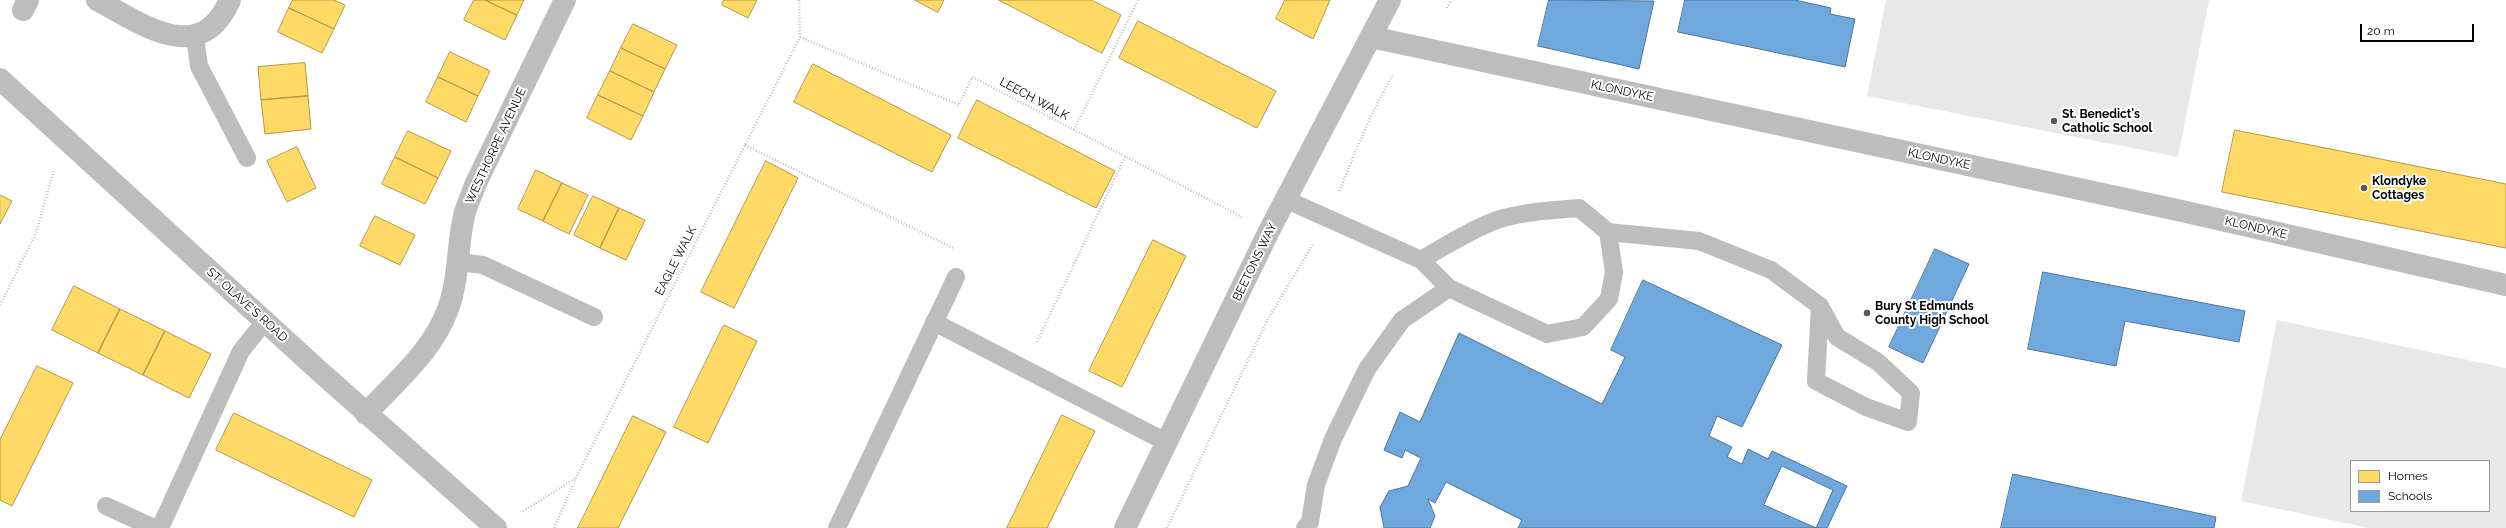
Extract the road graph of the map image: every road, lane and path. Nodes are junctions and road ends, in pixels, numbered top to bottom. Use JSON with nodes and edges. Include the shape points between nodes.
{"nodes":[{"id":1,"x":96,"y":0,"type":"edge"},
{"id":2,"x":230,"y":0,"type":"edge"},
{"id":3,"x":565,"y":0,"type":"edge"},
{"id":4,"x":799,"y":0,"type":"edge"},
{"id":5,"x":1138,"y":0,"type":"edge"},
{"id":6,"x":1390,"y":0,"type":"edge"},
{"id":7,"x":1451,"y":0,"type":"edge"},
{"id":8,"x":1447,"y":8,"type":"dead end"},
{"id":9,"x":195,"y":37,"type":"junction"},
{"id":10,"x":800,"y":37,"type":"junction"},
{"id":11,"x":1371,"y":37,"type":"junction"},
{"id":12,"x":1394,"y":72,"type":"dead end"},
{"id":13,"x":0,"y":79,"type":"edge"},
{"id":14,"x":1074,"y":130,"type":"junction"},
{"id":15,"x":69,"y":144,"type":"junction"},
{"id":16,"x":745,"y":145,"type":"junction"},
{"id":17,"x":1125,"y":157,"type":"junction"},
{"id":18,"x":247,"y":158,"type":"dead end"},
{"id":19,"x":1287,"y":200,"type":"junction"},
{"id":20,"x":1327,"y":218,"type":"junction"},
{"id":21,"x":1269,"y":232,"type":"junction"},
{"id":22,"x":1608,"y":232,"type":"junction"},
{"id":23,"x":1421,"y":260,"type":"junction"},
{"id":24,"x":459,"y":262,"type":"junction"},
{"id":25,"x":956,"y":277,"type":"joint"},
{"id":26,"x":2506,"y":285,"type":"edge"},
{"id":27,"x":1449,"y":288,"type":"junction"},
{"id":28,"x":0,"y":305,"type":"edge"},
{"id":29,"x":1820,"y":306,"type":"junction"},
{"id":30,"x":594,"y":317,"type":"dead end"},
{"id":31,"x":265,"y":321,"type":"junction"},
{"id":32,"x":934,"y":322,"type":"junction"},
{"id":33,"x":1025,"y":368,"type":"junction"},
{"id":34,"x":366,"y":414,"type":"junction"},
{"id":35,"x":1168,"y":442,"type":"junction"},
{"id":36,"x":576,"y":478,"type":"junction"},
{"id":37,"x":106,"y":506,"type":"dead end"},
{"id":38,"x":522,"y":511,"type":"dead end"},
{"id":39,"x":154,"y":528,"type":"edge"},
{"id":40,"x":160,"y":528,"type":"edge"},
{"id":41,"x":496,"y":528,"type":"edge"},
{"id":42,"x":554,"y":528,"type":"edge"},
{"id":43,"x":837,"y":528,"type":"edge"},
{"id":44,"x":1125,"y":528,"type":"edge"},
{"id":45,"x":1167,"y":528,"type":"edge"},
{"id":46,"x":1305,"y":528,"type":"edge"}],
"edges":[{"from":1,"to":9,"type":"street","via":[[165,35]]},
{"from":2,"to":9,"type":"street","via":[[222,17]]},
{"from":3,"to":24,"type":"street","name":"WESTHORPE AVENUE","via":[[476,185],[464,216]]},
{"from":4,"to":10,"type":"path","name":"EAGLE WALK"},
{"from":5,"to":14,"type":"path"},
{"from":6,"to":11,"type":"street","name":"BEETONS WAY"},
{"from":7,"to":8,"type":"path"},
{"from":9,"to":18,"type":"lane","via":[[199,66]]},
{"from":10,"to":14,"type":"path","name":"LEECH WALK","via":[[959,105],[972,77]]},
{"from":10,"to":16,"type":"path","name":"EAGLE WALK"},
{"from":11,"to":19,"type":"street","name":"BEETONS WAY"},
{"from":11,"to":26,"type":"street","name":"KLONDYKE","via":[[2182,211]]},
{"from":12,"to":20,"type":"path","via":[[1370,118]]},
{"from":13,"to":15,"type":"street","name":"ST. OLAVE'S ROAD"},
{"from":14,"to":17,"type":"path","name":"LEECH WALK"},
{"from":15,"to":28,"type":"path","via":[[52,173],[36,233]]},
{"from":15,"to":31,"type":"street","name":"ST. OLAVE'S ROAD"},
{"from":16,"to":25,"type":"path","via":[[965,254]]},
{"from":16,"to":36,"type":"path","name":"EAGLE WALK"},
{"from":17,"to":21,"type":"path","name":"LEECH WALK"},
{"from":17,"to":33,"type":"path"},
{"from":19,"to":20,"type":"lane"},
{"from":19,"to":21,"type":"street","name":"BEETONS WAY"},
{"from":20,"to":23,"type":"lane"},
{"from":20,"to":45,"type":"path","via":[[1308,255],[1268,319]]},
{"from":21,"to":35,"type":"street","name":"BEETONS WAY"},
{"from":22,"to":23,"type":"lane","via":[[1579,208],[1547,211],[1498,220],[1466,234]]},
{"from":22,"to":27,"type":"lane","via":[[1614,272],[1609,299],[1583,327],[1547,334]]},
{"from":22,"to":29,"type":"lane","via":[[1699,241],[1771,270]]},
{"from":23,"to":27,"type":"lane"},
{"from":24,"to":30,"type":"lane","via":[[484,264]]},
{"from":24,"to":34,"type":"street","name":"WESTHORPE AVENUE","via":[[448,308],[436,334],[424,353]]},
{"from":25,"to":32,"type":"lane"},
{"from":27,"to":46,"type":"lane","via":[[1402,320],[1368,369],[1333,439],[1316,485],[1310,522]]},
{"from":29,"to":29,"type":"lane","via":[[1837,337],[1878,362],[1911,393],[1908,422],[1866,407],[1816,381]]},
{"from":31,"to":34,"type":"street","name":"ST. OLAVE'S ROAD"},
{"from":31,"to":40,"type":"lane","via":[[241,351]]},
{"from":32,"to":33,"type":"lane"},
{"from":32,"to":43,"type":"lane"},
{"from":33,"to":35,"type":"lane"},
{"from":34,"to":41,"type":"street","name":"ST. OLAVE'S ROAD"},
{"from":35,"to":44,"type":"street","name":"BEETONS WAY"},
{"from":36,"to":38,"type":"path"},
{"from":36,"to":42,"type":"path","name":"EAGLE WALK"},
{"from":37,"to":39,"type":"lane"}]}
